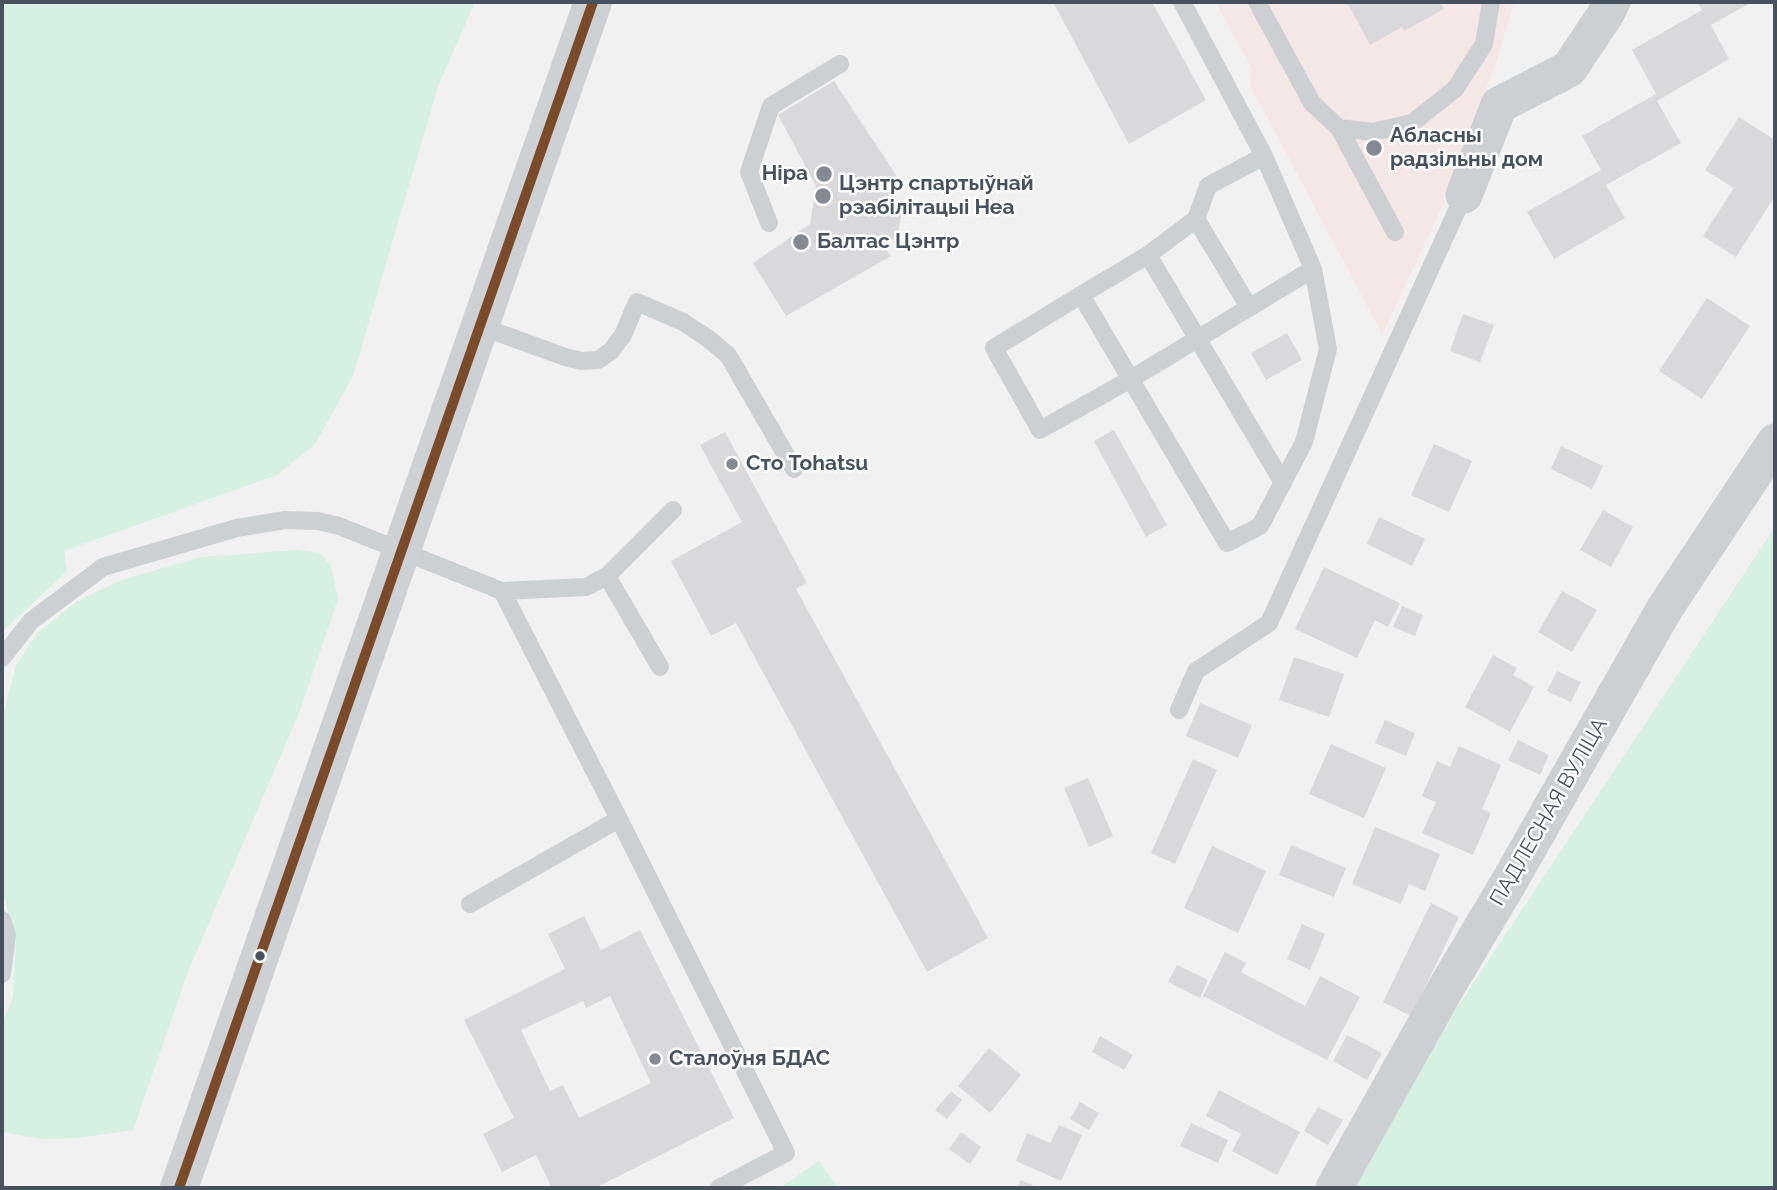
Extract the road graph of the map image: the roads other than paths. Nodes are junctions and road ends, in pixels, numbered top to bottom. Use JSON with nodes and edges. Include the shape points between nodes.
{"nodes":[{"id":1,"x":593,"y":2,"type":"edge"},
{"id":2,"x":1182,"y":2,"type":"edge"},
{"id":3,"x":1257,"y":2,"type":"edge"},
{"id":4,"x":1491,"y":2,"type":"edge"},
{"id":5,"x":1612,"y":2,"type":"edge"},
{"id":6,"x":840,"y":64,"type":"dead end"},
{"id":7,"x":1339,"y":128,"type":"junction"},
{"id":8,"x":1264,"y":156,"type":"junction"},
{"id":9,"x":1464,"y":195,"type":"joint"},
{"id":10,"x":1196,"y":219,"type":"junction"},
{"id":11,"x":769,"y":223,"type":"dead end"},
{"id":12,"x":1395,"y":232,"type":"dead end"},
{"id":13,"x":1148,"y":255,"type":"junction"},
{"id":14,"x":1313,"y":269,"type":"junction"},
{"id":15,"x":1081,"y":295,"type":"junction"},
{"id":16,"x":1249,"y":307,"type":"junction"},
{"id":17,"x":480,"y":326,"type":"junction"},
{"id":18,"x":1197,"y":338,"type":"junction"},
{"id":19,"x":1131,"y":379,"type":"junction"},
{"id":20,"x":1775,"y":442,"type":"edge"},
{"id":21,"x":794,"y":468,"type":"dead end"},
{"id":22,"x":1283,"y":483,"type":"junction"},
{"id":23,"x":673,"y":510,"type":"dead end"},
{"id":24,"x":402,"y":551,"type":"junction"},
{"id":25,"x":607,"y":576,"type":"junction"},
{"id":26,"x":502,"y":591,"type":"junction"},
{"id":27,"x":2,"y":658,"type":"edge"},
{"id":28,"x":660,"y":667,"type":"dead end"},
{"id":29,"x":1179,"y":710,"type":"dead end"},
{"id":30,"x":619,"y":819,"type":"junction"},
{"id":31,"x":470,"y":904,"type":"dead end"},
{"id":32,"x":2,"y":920,"type":"edge"},
{"id":33,"x":2,"y":974,"type":"edge"},
{"id":34,"x":178,"y":1188,"type":"edge"},
{"id":35,"x":719,"y":1188,"type":"edge"},
{"id":36,"x":1334,"y":1188,"type":"edge"}],
"edges":[{"from":1,"to":17,"type":"main road"},
{"from":2,"to":8,"type":"lane"},
{"from":3,"to":7,"type":"lane","via":[[1312,103]]},
{"from":4,"to":7,"type":"lane","via":[[1484,44],[1455,89],[1412,123],[1373,132]]},
{"from":5,"to":9,"type":"street","via":[[1569,68],[1499,105]]},
{"from":6,"to":11,"type":"lane","via":[[771,106],[749,172]]},
{"from":7,"to":12,"type":"lane"},
{"from":8,"to":10,"type":"lane","via":[[1208,186]]},
{"from":8,"to":14,"type":"lane"},
{"from":9,"to":29,"type":"lane","via":[[1269,622],[1196,671]]},
{"from":10,"to":13,"type":"lane"},
{"from":10,"to":16,"type":"lane"},
{"from":13,"to":15,"type":"lane"},
{"from":13,"to":18,"type":"lane"},
{"from":14,"to":16,"type":"lane"},
{"from":14,"to":22,"type":"lane","via":[[1328,349],[1304,442]]},
{"from":15,"to":19,"type":"lane"},
{"from":15,"to":19,"type":"lane","via":[[994,348],[1040,430]]},
{"from":16,"to":18,"type":"lane"},
{"from":17,"to":21,"type":"lane","via":[[582,361],[611,351],[637,302],[682,322],[728,355]]},
{"from":17,"to":24,"type":"main road"},
{"from":18,"to":19,"type":"lane"},
{"from":18,"to":22,"type":"lane"},
{"from":19,"to":22,"type":"lane","via":[[1227,543],[1260,526]]},
{"from":20,"to":36,"type":"street","name":"ПАДЛЕСНАЯ ВУЛІЦА","via":[[1665,608]]},
{"from":23,"to":25,"type":"lane"},
{"from":24,"to":26,"type":"lane"},
{"from":24,"to":27,"type":"lane","via":[[318,521],[285,520],[237,528],[103,567],[31,621]]},
{"from":24,"to":34,"type":"main road"},
{"from":25,"to":26,"type":"lane","via":[[586,587]]},
{"from":25,"to":28,"type":"lane"},
{"from":26,"to":30,"type":"lane"},
{"from":30,"to":31,"type":"lane"},
{"from":30,"to":35,"type":"lane","via":[[786,1153]]},
{"from":32,"to":33,"type":"lane","via":[[7,935]]}]}
